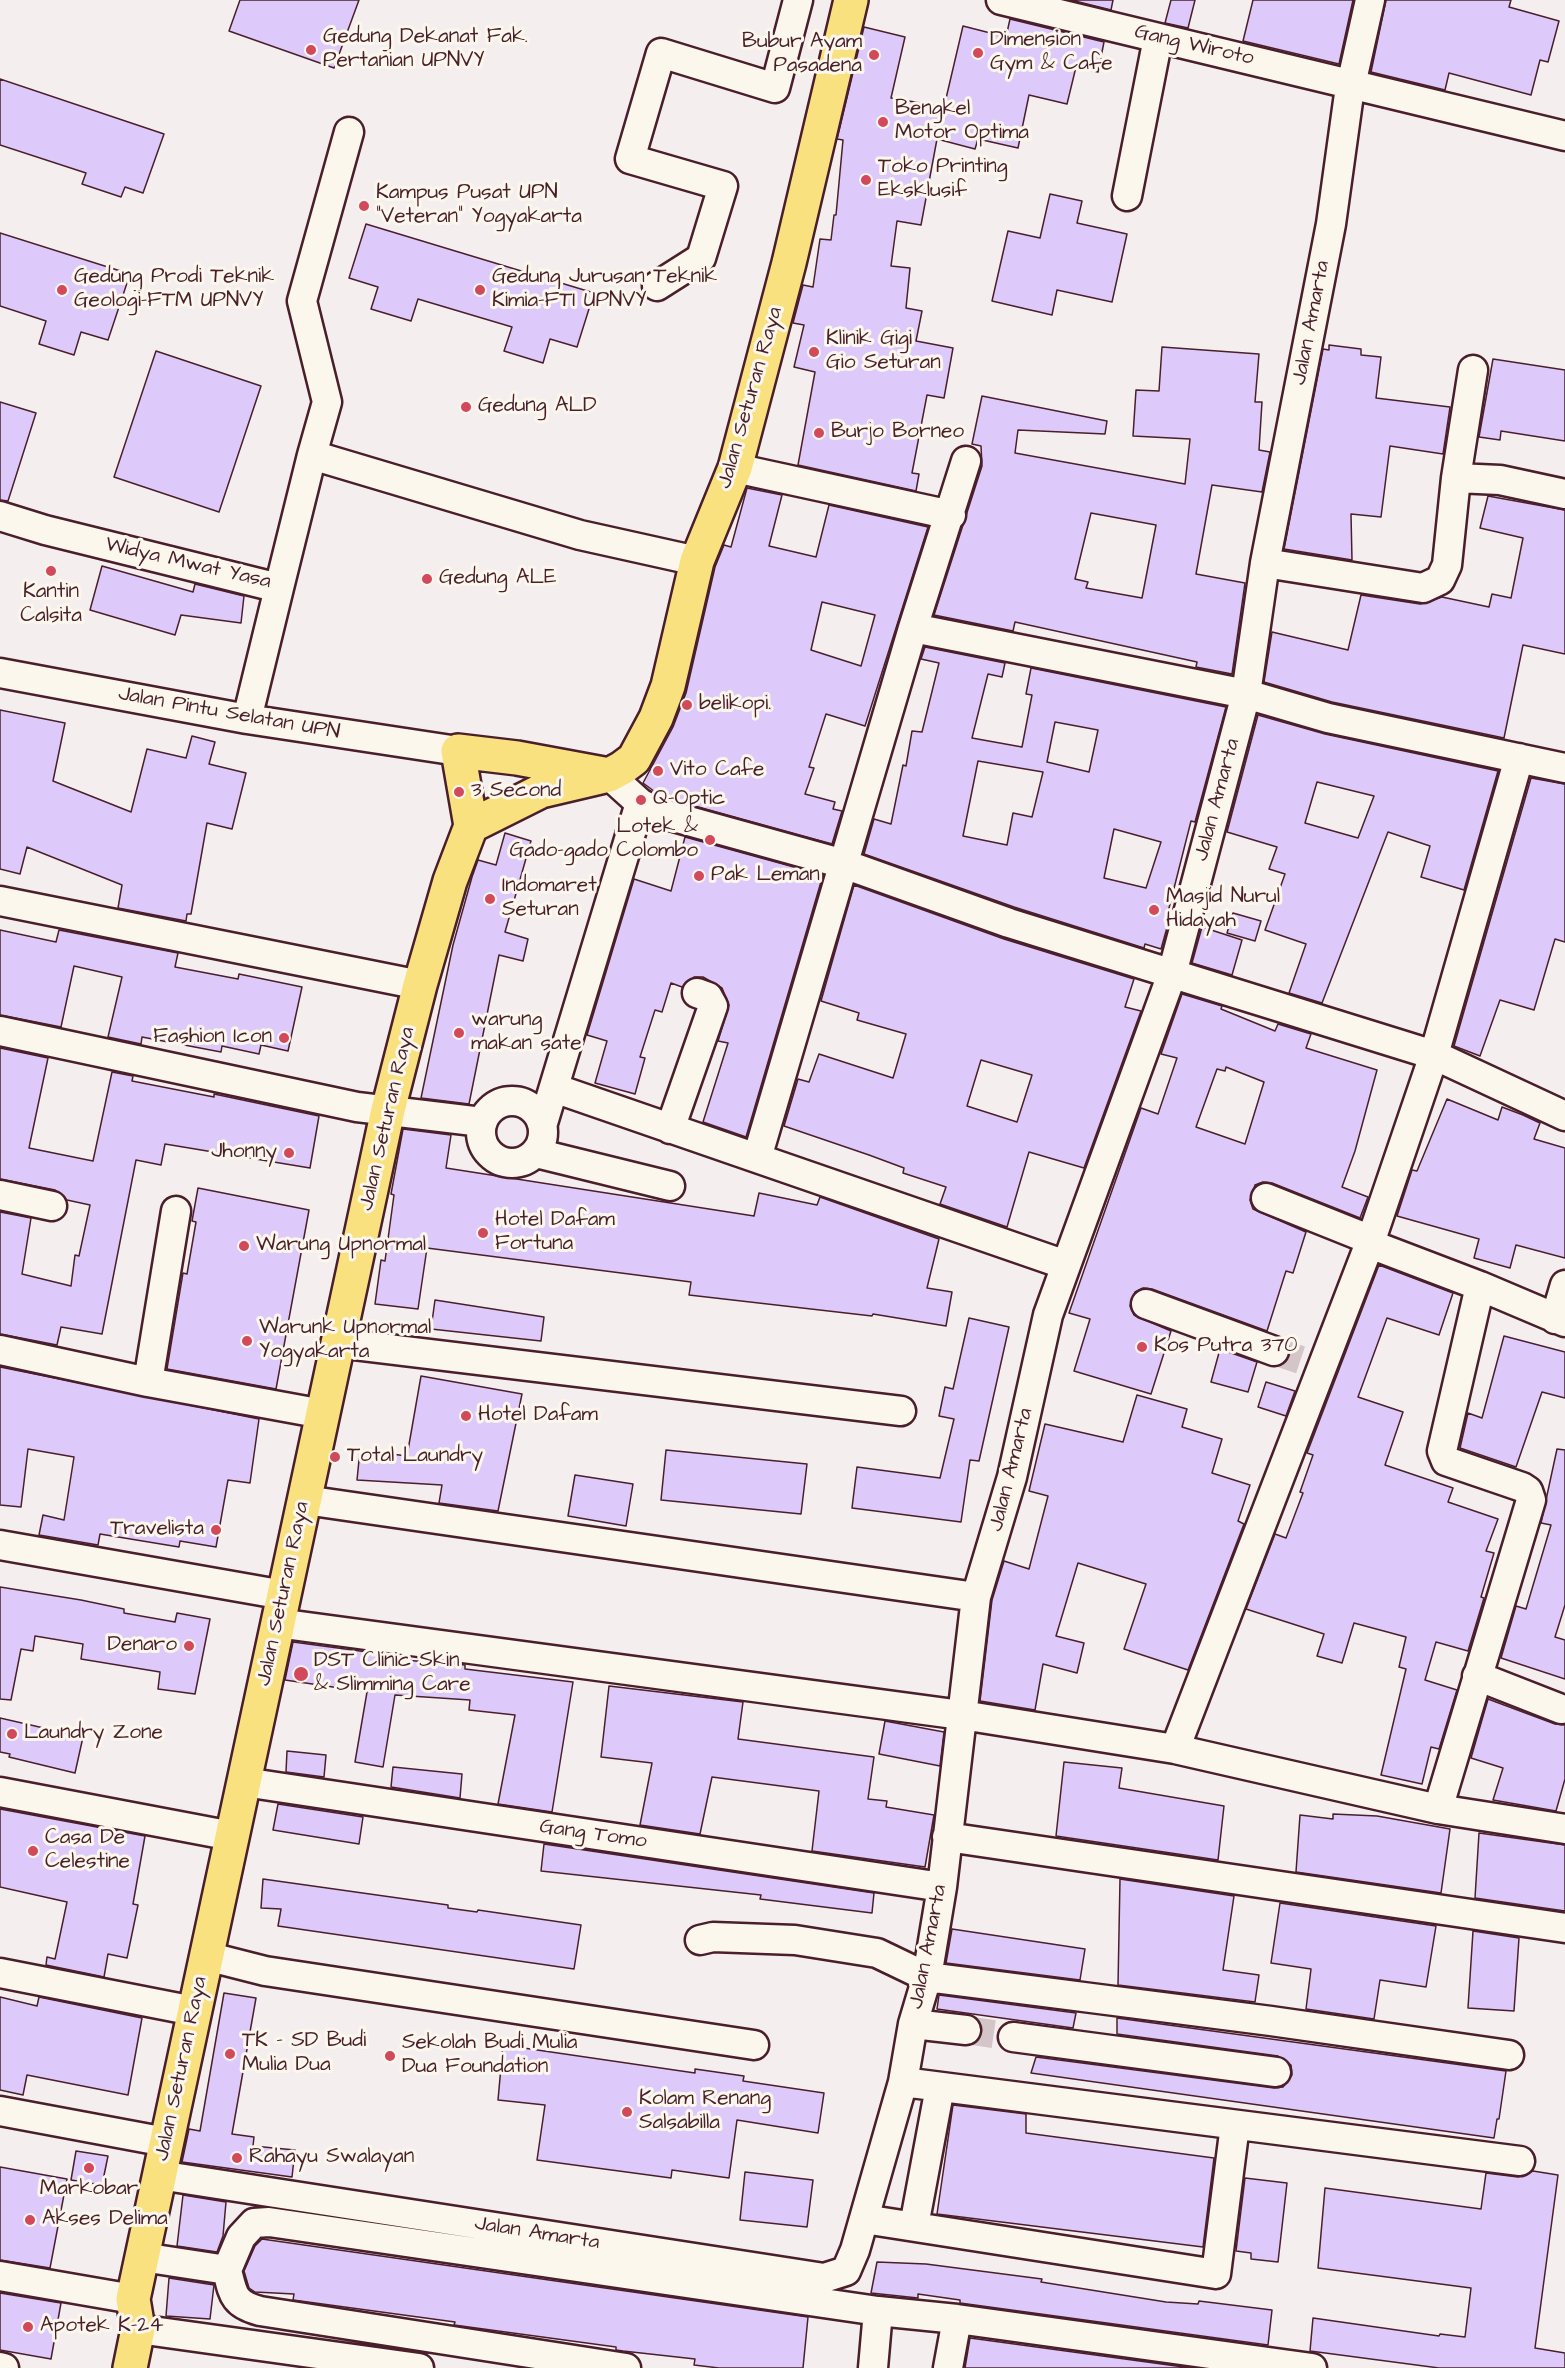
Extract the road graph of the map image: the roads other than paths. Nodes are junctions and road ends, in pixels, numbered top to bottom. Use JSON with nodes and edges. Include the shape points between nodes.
{"nodes":[{"id":1,"x":798,"y":0,"type":"edge"},
{"id":2,"x":851,"y":0,"type":"edge"},
{"id":3,"x":1001,"y":0,"type":"edge"},
{"id":4,"x":1371,"y":0,"type":"edge"},
{"id":5,"x":1158,"y":38,"type":"junction"},
{"id":6,"x":1352,"y":82,"type":"junction"},
{"id":7,"x":348,"y":132,"type":"dead end"},
{"id":8,"x":1565,"y":136,"type":"edge"},
{"id":9,"x":1127,"y":196,"type":"dead end"},
{"id":10,"x":657,"y":286,"type":"dead end"},
{"id":11,"x":1473,"y":370,"type":"dead end"},
{"id":12,"x":312,"y":455,"type":"junction"},
{"id":13,"x":966,"y":461,"type":"dead end"},
{"id":14,"x":735,"y":468,"type":"junction"},
{"id":15,"x":1456,"y":477,"type":"junction"},
{"id":16,"x":1565,"y":494,"type":"edge"},
{"id":17,"x":951,"y":514,"type":"junction"},
{"id":18,"x":0,"y":516,"type":"edge"},
{"id":19,"x":697,"y":561,"type":"junction"},
{"id":20,"x":1265,"y":563,"type":"junction"},
{"id":21,"x":279,"y":588,"type":"junction"},
{"id":22,"x":914,"y":628,"type":"junction"},
{"id":23,"x":0,"y":673,"type":"edge"},
{"id":24,"x":1246,"y":694,"type":"junction"},
{"id":25,"x":247,"y":719,"type":"junction"},
{"id":26,"x":458,"y":751,"type":"junction"},
{"id":27,"x":1519,"y":758,"type":"junction"},
{"id":28,"x":1565,"y":768,"type":"edge"},
{"id":29,"x":609,"y":775,"type":"junction"},
{"id":30,"x":640,"y":803,"type":"junction"},
{"id":31,"x":471,"y":826,"type":"junction"},
{"id":32,"x":844,"y":864,"type":"junction"},
{"id":33,"x":0,"y":901,"type":"edge"},
{"id":34,"x":1172,"y":974,"type":"junction"},
{"id":35,"x":420,"y":985,"type":"junction"},
{"id":36,"x":697,"y":993,"type":"dead end"},
{"id":37,"x":0,"y":1030,"type":"edge"},
{"id":38,"x":1434,"y":1055,"type":"junction"},
{"id":39,"x":554,"y":1088,"type":"junction"},
{"id":40,"x":388,"y":1110,"type":"junction"},
{"id":41,"x":1565,"y":1116,"type":"edge"},
{"id":42,"x":482,"y":1122,"type":"junction"},
{"id":43,"x":543,"y":1122,"type":"junction"},
{"id":44,"x":670,"y":1129,"type":"junction"},
{"id":45,"x":536,"y":1153,"type":"junction"},
{"id":46,"x":757,"y":1158,"type":"junction"},
{"id":47,"x":670,"y":1186,"type":"dead end"},
{"id":48,"x":0,"y":1194,"type":"edge"},
{"id":49,"x":1266,"y":1198,"type":"dead end"},
{"id":50,"x":52,"y":1206,"type":"dead end"},
{"id":51,"x":176,"y":1211,"type":"dead end"},
{"id":52,"x":1370,"y":1242,"type":"junction"},
{"id":53,"x":1066,"y":1265,"type":"junction"},
{"id":54,"x":1565,"y":1285,"type":"edge"},
{"id":55,"x":1480,"y":1286,"type":"junction"},
{"id":56,"x":1146,"y":1304,"type":"dead end"},
{"id":57,"x":1560,"y":1321,"type":"edge"},
{"id":58,"x":339,"y":1343,"type":"junction"},
{"id":59,"x":0,"y":1350,"type":"edge"},
{"id":60,"x":1274,"y":1351,"type":"tunnel mouth"},
{"id":61,"x":148,"y":1382,"type":"junction"},
{"id":62,"x":901,"y":1411,"type":"dead end"},
{"id":63,"x":323,"y":1414,"type":"junction"},
{"id":64,"x":305,"y":1500,"type":"junction"},
{"id":65,"x":0,"y":1545,"type":"edge"},
{"id":66,"x":976,"y":1597,"type":"junction"},
{"id":67,"x":281,"y":1609,"type":"junction"},
{"id":68,"x":1477,"y":1676,"type":"junction"},
{"id":69,"x":1561,"y":1709,"type":"dead end"},
{"id":70,"x":962,"y":1715,"type":"junction"},
{"id":71,"x":1175,"y":1749,"type":"junction"},
{"id":72,"x":244,"y":1782,"type":"junction"},
{"id":73,"x":0,"y":1792,"type":"edge"},
{"id":74,"x":1438,"y":1809,"type":"junction"},
{"id":75,"x":1565,"y":1829,"type":"edge"},
{"id":76,"x":232,"y":1836,"type":"junction"},
{"id":77,"x":947,"y":1836,"type":"junction"},
{"id":78,"x":942,"y":1887,"type":"junction"},
{"id":79,"x":1565,"y":1928,"type":"edge"},
{"id":80,"x":700,"y":1940,"type":"dead end"},
{"id":81,"x":206,"y":1956,"type":"junction"},
{"id":82,"x":0,"y":1973,"type":"edge"},
{"id":83,"x":927,"y":1977,"type":"junction"},
{"id":84,"x":194,"y":2011,"type":"junction"},
{"id":85,"x":914,"y":2024,"type":"junction"},
{"id":86,"x":966,"y":2030,"type":"tunnel mouth"},
{"id":87,"x":1013,"y":2037,"type":"tunnel mouth"},
{"id":88,"x":754,"y":2045,"type":"dead end"},
{"id":89,"x":1509,"y":2055,"type":"dead end"},
{"id":90,"x":1276,"y":2072,"type":"dead end"},
{"id":91,"x":903,"y":2082,"type":"junction"},
{"id":92,"x":940,"y":2087,"type":"junction"},
{"id":93,"x":0,"y":2111,"type":"edge"},
{"id":94,"x":1235,"y":2125,"type":"junction"},
{"id":95,"x":166,"y":2142,"type":"junction"},
{"id":96,"x":1520,"y":2161,"type":"dead end"},
{"id":97,"x":159,"y":2175,"type":"junction"},
{"id":98,"x":864,"y":2219,"type":"junction"},
{"id":99,"x":914,"y":2226,"type":"junction"},
{"id":100,"x":142,"y":2257,"type":"junction"},
{"id":101,"x":227,"y":2270,"type":"junction"},
{"id":102,"x":0,"y":2276,"type":"edge"},
{"id":103,"x":878,"y":2311,"type":"junction"},
{"id":104,"x":135,"y":2314,"type":"junction"},
{"id":105,"x":957,"y":2319,"type":"junction"},
{"id":106,"x":129,"y":2368,"type":"edge"},
{"id":107,"x":419,"y":2368,"type":"edge"},
{"id":108,"x":626,"y":2368,"type":"edge"},
{"id":109,"x":873,"y":2368,"type":"edge"},
{"id":110,"x":948,"y":2368,"type":"edge"},
{"id":111,"x":1312,"y":2368,"type":"edge"}],
"edges":[{"from":1,"to":10,"type":"street","via":[[776,88],[661,53],[630,159],[723,186],[701,258]]},
{"from":2,"to":14,"type":"main road","name":"Jalan Seturan Raya","via":[[789,263]]},
{"from":3,"to":5,"type":"street","name":"Gang Wiroto"},
{"from":4,"to":6,"type":"street","name":"Jalan Amarta"},
{"from":5,"to":6,"type":"street","name":"Gang Wiroto"},
{"from":5,"to":9,"type":"street"},
{"from":6,"to":8,"type":"street","name":"Gang Wiroto"},
{"from":6,"to":20,"type":"street","name":"Jalan Amarta","via":[[1331,224]]},
{"from":7,"to":12,"type":"street","name":"Widya Mwat Yasa","via":[[302,301],[327,402]]},
{"from":11,"to":15,"type":"street"},
{"from":12,"to":19,"type":"street","via":[[580,535]]},
{"from":12,"to":21,"type":"street","name":"Widya Mwat Yasa"},
{"from":13,"to":17,"type":"street"},
{"from":14,"to":17,"type":"street"},
{"from":14,"to":19,"type":"main road","name":"Jalan Seturan Raya"},
{"from":15,"to":16,"type":"street","via":[[1500,480]]},
{"from":15,"to":20,"type":"street","via":[[1448,565],[1440,580],[1423,588]]},
{"from":17,"to":22,"type":"street"},
{"from":18,"to":21,"type":"street","name":"Widya Mwat Yasa"},
{"from":19,"to":29,"type":"main road","name":"Jalan Seturan Raya","via":[[668,686],[656,718],[634,759]]},
{"from":20,"to":24,"type":"street","name":"Jalan Amarta"},
{"from":21,"to":25,"type":"street"},
{"from":22,"to":24,"type":"street"},
{"from":22,"to":32,"type":"street"},
{"from":23,"to":25,"type":"street","name":"Jalan Pintu Selatan UPN"},
{"from":24,"to":27,"type":"street","via":[[1328,718]]},
{"from":24,"to":34,"type":"street","name":"Jalan Amarta"},
{"from":25,"to":26,"type":"street","name":"Jalan Pintu Selatan UPN"},
{"from":26,"to":29,"type":"main road"},
{"from":26,"to":31,"type":"main road"},
{"from":27,"to":28,"type":"street"},
{"from":27,"to":38,"type":"street"},
{"from":29,"to":30,"type":"street"},
{"from":29,"to":31,"type":"main road","name":"Jalan Seturan Raya","via":[[541,791]]},
{"from":30,"to":32,"type":"street","via":[[656,812]]},
{"from":30,"to":39,"type":"street"},
{"from":31,"to":35,"type":"main road","name":"Jalan Seturan Raya","via":[[450,881]]},
{"from":32,"to":34,"type":"street","via":[[1009,923]]},
{"from":32,"to":46,"type":"street"},
{"from":33,"to":35,"type":"street"},
{"from":34,"to":38,"type":"street"},
{"from":34,"to":53,"type":"street","name":"Jalan Amarta"},
{"from":35,"to":40,"type":"main road","name":"Jalan Seturan Raya"},
{"from":36,"to":44,"type":"street","via":[[708,997],[713,1006]]},
{"from":37,"to":40,"type":"street","via":[[357,1107]]},
{"from":38,"to":41,"type":"street"},
{"from":38,"to":52,"type":"street"},
{"from":39,"to":43,"type":"street"},
{"from":39,"to":44,"type":"street"},
{"from":40,"to":42,"type":"street"},
{"from":40,"to":58,"type":"main road","name":"Jalan Seturan Raya"},
{"from":42,"to":43,"type":"street","via":[[494,1107],[513,1101],[531,1107]]},
{"from":42,"to":45,"type":"street","via":[[483,1143],[497,1160],[518,1163]]},
{"from":43,"to":45,"type":"street","via":[[544,1133]]},
{"from":44,"to":46,"type":"street"},
{"from":45,"to":47,"type":"street"},
{"from":46,"to":53,"type":"street"},
{"from":48,"to":50,"type":"street"},
{"from":49,"to":52,"type":"street"},
{"from":51,"to":61,"type":"street"},
{"from":52,"to":55,"type":"street"},
{"from":52,"to":71,"type":"street"},
{"from":53,"to":66,"type":"street","name":"Jalan Amarta","via":[[1048,1315],[1012,1477]]},
{"from":54,"to":57,"type":"street"},
{"from":55,"to":57,"type":"street"},
{"from":55,"to":68,"type":"street","via":[[1442,1451],[1446,1461],[1522,1487],[1531,1500]]},
{"from":56,"to":60,"type":"street"},
{"from":58,"to":62,"type":"street"},
{"from":58,"to":63,"type":"main road","name":"Jalan Seturan Raya"},
{"from":59,"to":61,"type":"street"},
{"from":61,"to":63,"type":"street"},
{"from":63,"to":64,"type":"main road","name":"Jalan Seturan Raya"},
{"from":64,"to":66,"type":"street"},
{"from":64,"to":67,"type":"main road","name":"Jalan Seturan Raya"},
{"from":65,"to":67,"type":"street"},
{"from":66,"to":70,"type":"street","name":"Jalan Amarta"},
{"from":67,"to":70,"type":"street"},
{"from":67,"to":72,"type":"main road","name":"Jalan Seturan Raya"},
{"from":68,"to":69,"type":"street"},
{"from":68,"to":74,"type":"street"},
{"from":70,"to":71,"type":"street"},
{"from":70,"to":77,"type":"street","name":"Jalan Amarta"},
{"from":71,"to":74,"type":"street"},
{"from":72,"to":76,"type":"main road","name":"Jalan Seturan Raya"},
{"from":72,"to":78,"type":"street","name":"Gang Tomo"},
{"from":73,"to":76,"type":"street"},
{"from":74,"to":75,"type":"street"},
{"from":76,"to":81,"type":"main road","name":"Jalan Seturan Raya"},
{"from":77,"to":78,"type":"street","name":"Jalan Amarta"},
{"from":77,"to":79,"type":"street"},
{"from":78,"to":83,"type":"street","name":"Jalan Amarta"},
{"from":80,"to":83,"type":"street","via":[[741,1936],[878,1953]]},
{"from":81,"to":84,"type":"main road","name":"Jalan Seturan Raya"},
{"from":81,"to":88,"type":"street","via":[[265,1971]]},
{"from":82,"to":84,"type":"street"},
{"from":83,"to":85,"type":"street","name":"Jalan Amarta"},
{"from":83,"to":89,"type":"street"},
{"from":84,"to":95,"type":"main road","name":"Jalan Seturan Raya"},
{"from":85,"to":86,"type":"street"},
{"from":85,"to":91,"type":"street","name":"Jalan Amarta"},
{"from":87,"to":90,"type":"street"},
{"from":91,"to":92,"type":"street"},
{"from":91,"to":98,"type":"street","name":"Jalan Amarta"},
{"from":92,"to":94,"type":"street"},
{"from":92,"to":99,"type":"street"},
{"from":93,"to":95,"type":"street"},
{"from":94,"to":96,"type":"street"},
{"from":94,"to":99,"type":"street","via":[[1216,2274]]},
{"from":95,"to":97,"type":"main road","name":"Jalan Seturan Raya"},
{"from":97,"to":98,"type":"street","name":"Jalan Amarta","via":[[824,2278],[846,2271]]},
{"from":97,"to":100,"type":"main road","name":"Jalan Seturan Raya"},
{"from":98,"to":99,"type":"street"},
{"from":100,"to":101,"type":"street"},
{"from":100,"to":104,"type":"main road","name":"Jalan Seturan Raya"},
{"from":101,"to":103,"type":"street","via":[[241,2237],[254,2223],[269,2222]]},
{"from":101,"to":108,"type":"street","via":[[233,2296],[246,2307],[260,2311]]},
{"from":102,"to":104,"type":"street"},
{"from":103,"to":105,"type":"street"},
{"from":103,"to":109,"type":"street"},
{"from":104,"to":106,"type":"main road","name":"Jalan Seturan Raya"},
{"from":104,"to":107,"type":"street"},
{"from":105,"to":110,"type":"street"},
{"from":105,"to":111,"type":"street"}]}
